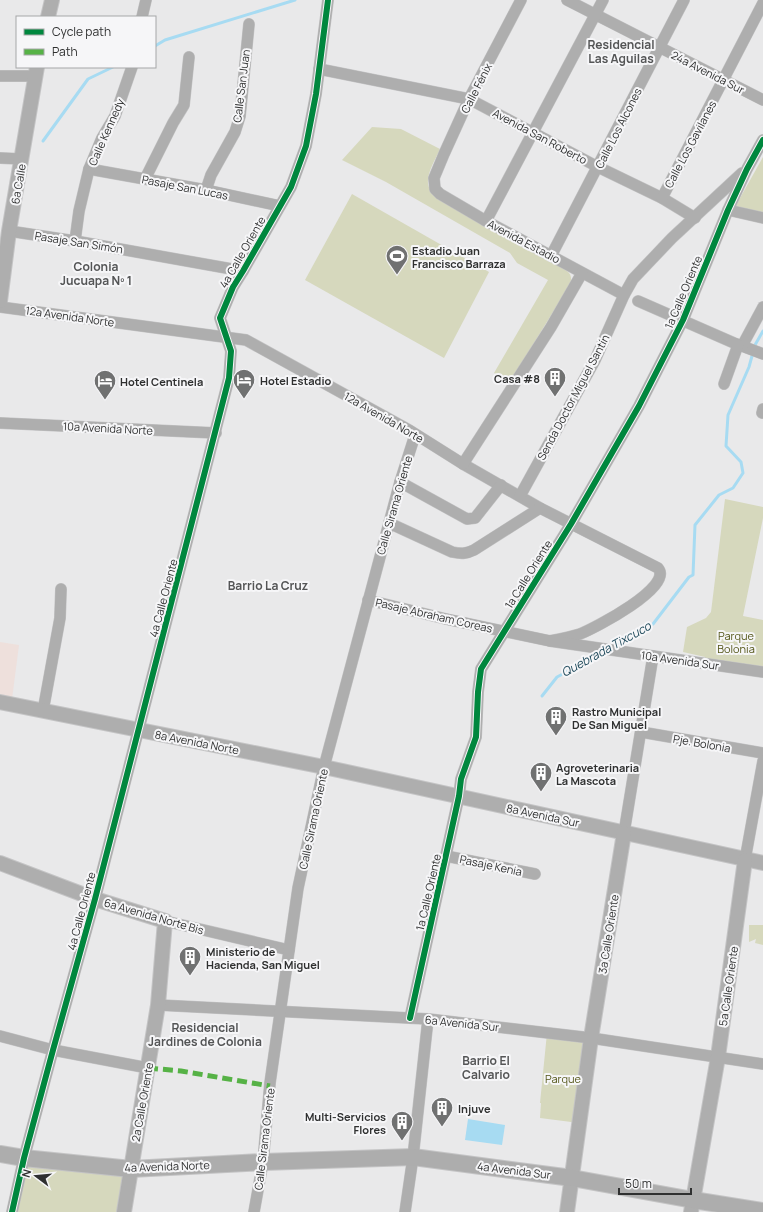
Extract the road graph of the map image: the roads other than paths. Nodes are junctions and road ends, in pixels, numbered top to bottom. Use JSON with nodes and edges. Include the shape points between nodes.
{"nodes":[{"id":1,"x":52,"y":0,"type":"edge"},
{"id":2,"x":146,"y":0,"type":"edge"},
{"id":3,"x":328,"y":0,"type":"edge"},
{"id":4,"x":521,"y":0,"type":"edge"},
{"id":5,"x":567,"y":0,"type":"edge"},
{"id":6,"x":603,"y":0,"type":"edge"},
{"id":7,"x":684,"y":0,"type":"edge"},
{"id":8,"x":763,"y":3,"type":"edge"},
{"id":9,"x":595,"y":14,"type":"junction"},
{"id":10,"x":48,"y":16,"type":"edge"},
{"id":11,"x":142,"y":16,"type":"edge"},
{"id":12,"x":249,"y":24,"type":"dead end"},
{"id":13,"x":660,"y":47,"type":"junction"},
{"id":14,"x":189,"y":57,"type":"dead end"},
{"id":15,"x":131,"y":69,"type":"edge"},
{"id":16,"x":319,"y":69,"type":"junction"},
{"id":17,"x":36,"y":71,"type":"edge"},
{"id":18,"x":0,"y":76,"type":"edge"},
{"id":19,"x":724,"y":80,"type":"junction"},
{"id":20,"x":469,"y":99,"type":"junction"},
{"id":21,"x":763,"y":100,"type":"edge"},
{"id":22,"x":532,"y":132,"type":"junction"},
{"id":23,"x":763,"y":140,"type":"edge"},
{"id":24,"x":0,"y":158,"type":"edge"},
{"id":25,"x":22,"y":158,"type":"junction"},
{"id":26,"x":598,"y":167,"type":"junction"},
{"id":27,"x":89,"y":168,"type":"junction"},
{"id":28,"x":747,"y":169,"type":"junction"},
{"id":29,"x":434,"y":178,"type":"joint"},
{"id":30,"x":145,"y":179,"type":"junction"},
{"id":31,"x":206,"y":190,"type":"junction"},
{"id":32,"x":662,"y":198,"type":"junction"},
{"id":33,"x":280,"y":206,"type":"junction"},
{"id":34,"x":728,"y":210,"type":"junction"},
{"id":35,"x":695,"y":218,"type":"junction"},
{"id":36,"x":763,"y":218,"type":"edge"},
{"id":37,"x":486,"y":221,"type":"junction"},
{"id":38,"x":9,"y":231,"type":"junction"},
{"id":39,"x":75,"y":241,"type":"junction"},
{"id":40,"x":551,"y":256,"type":"junction"},
{"id":41,"x":243,"y":271,"type":"junction"},
{"id":42,"x":582,"y":273,"type":"junction"},
{"id":43,"x":624,"y":295,"type":"junction"},
{"id":44,"x":0,"y":301,"type":"edge"},
{"id":45,"x":638,"y":301,"type":"dead end"},
{"id":46,"x":0,"y":307,"type":"edge"},
{"id":47,"x":763,"y":307,"type":"edge"},
{"id":48,"x":683,"y":320,"type":"junction"},
{"id":49,"x":227,"y":338,"type":"junction"},
{"id":50,"x":749,"y":349,"type":"edge"},
{"id":51,"x":724,"y":384,"type":"dead end"},
{"id":52,"x":0,"y":422,"type":"edge"},
{"id":53,"x":216,"y":433,"type":"junction"},
{"id":54,"x":415,"y":435,"type":"junction"},
{"id":55,"x":463,"y":464,"type":"junction"},
{"id":56,"x":400,"y":482,"type":"junction"},
{"id":57,"x":501,"y":485,"type":"junction"},
{"id":58,"x":520,"y":496,"type":"junction"},
{"id":59,"x":540,"y":508,"type":"junction"},
{"id":60,"x":389,"y":523,"type":"junction"},
{"id":61,"x":571,"y":524,"type":"junction"},
{"id":62,"x":61,"y":589,"type":"dead end"},
{"id":63,"x":368,"y":600,"type":"junction"},
{"id":64,"x":504,"y":631,"type":"junction"},
{"id":65,"x":550,"y":641,"type":"junction"},
{"id":66,"x":653,"y":656,"type":"junction"},
{"id":67,"x":763,"y":672,"type":"edge"},
{"id":68,"x":0,"y":702,"type":"edge"},
{"id":69,"x":43,"y":711,"type":"junction"},
{"id":70,"x":138,"y":730,"type":"junction"},
{"id":71,"x":641,"y":732,"type":"junction"},
{"id":72,"x":763,"y":753,"type":"edge"},
{"id":73,"x":763,"y":761,"type":"edge"},
{"id":74,"x":324,"y":768,"type":"junction"},
{"id":75,"x":460,"y":796,"type":"junction"},
{"id":76,"x":624,"y":833,"type":"junction"},
{"id":77,"x":446,"y":856,"type":"junction"},
{"id":78,"x":745,"y":860,"type":"junction"},
{"id":79,"x":0,"y":863,"type":"edge"},
{"id":80,"x":763,"y":864,"type":"edge"},
{"id":81,"x":535,"y":874,"type":"dead end"},
{"id":82,"x":95,"y":899,"type":"junction"},
{"id":83,"x":165,"y":921,"type":"junction"},
{"id":84,"x":289,"y":950,"type":"junction"},
{"id":85,"x":158,"y":1005,"type":"junction"},
{"id":86,"x":281,"y":1011,"type":"junction"},
{"id":87,"x":410,"y":1018,"type":"junction"},
{"id":88,"x":428,"y":1019,"type":"junction"},
{"id":89,"x":0,"y":1036,"type":"edge"},
{"id":90,"x":591,"y":1038,"type":"junction"},
{"id":91,"x":53,"y":1050,"type":"junction"},
{"id":92,"x":718,"y":1057,"type":"junction"},
{"id":93,"x":763,"y":1064,"type":"edge"},
{"id":94,"x":148,"y":1068,"type":"junction"},
{"id":95,"x":0,"y":1154,"type":"edge"},
{"id":96,"x":413,"y":1157,"type":"junction"},
{"id":97,"x":24,"y":1158,"type":"junction"},
{"id":98,"x":262,"y":1162,"type":"junction"},
{"id":99,"x":131,"y":1169,"type":"junction"},
{"id":100,"x":572,"y":1178,"type":"junction"},
{"id":101,"x":692,"y":1206,"type":"edge"},
{"id":102,"x":763,"y":1211,"type":"edge"},
{"id":103,"x":12,"y":1212,"type":"edge"},
{"id":104,"x":124,"y":1212,"type":"edge"},
{"id":105,"x":254,"y":1212,"type":"edge"},
{"id":106,"x":405,"y":1212,"type":"edge"},
{"id":107,"x":567,"y":1212,"type":"edge"}],
"edges":[{"from":1,"to":10,"type":"street"},
{"from":2,"to":11,"type":"street"},
{"from":3,"to":16,"type":"street","name":"4a Calle Oriente"},
{"from":4,"to":20,"type":"street","name":"Calle Fénix"},
{"from":5,"to":9,"type":"street","name":"24a Avenida Sur"},
{"from":6,"to":9,"type":"street"},
{"from":7,"to":13,"type":"street","name":"Calle Los Alcones"},
{"from":8,"to":19,"type":"street","name":"Calle Los Gavilanes"},
{"from":9,"to":13,"type":"street","name":"24a Avenida Sur"},
{"from":9,"to":22,"type":"street"},
{"from":12,"to":31,"type":"street","name":"Calle San Juan","via":[[240,116],[235,132],[211,175]]},
{"from":13,"to":19,"type":"street","name":"24a Avenida Sur"},
{"from":13,"to":26,"type":"street","name":"Calle Los Alcones"},
{"from":14,"to":30,"type":"street","via":[[184,105]]},
{"from":15,"to":27,"type":"street","name":"Calle Kennedy","via":[[115,116]]},
{"from":16,"to":20,"type":"street","name":"Avenida San Roberto"},
{"from":16,"to":33,"type":"street","name":"4a Calle Oriente","via":[[306,146],[291,187]]},
{"from":17,"to":18,"type":"street"},
{"from":17,"to":25,"type":"street","name":"6a Calle"},
{"from":19,"to":21,"type":"street","name":"24a Avenida Sur"},
{"from":19,"to":32,"type":"street","name":"Calle Los Gavilanes"},
{"from":20,"to":22,"type":"street","name":"Avenida San Roberto"},
{"from":20,"to":29,"type":"street","name":"Calle Fénix"},
{"from":22,"to":26,"type":"street","name":"Avenida San Roberto"},
{"from":22,"to":37,"type":"street"},
{"from":23,"to":28,"type":"street"},
{"from":24,"to":25,"type":"street"},
{"from":25,"to":38,"type":"street","name":"6a Calle"},
{"from":26,"to":32,"type":"street","name":"Avenida San Roberto"},
{"from":26,"to":40,"type":"street","name":"Calle Los Alcones"},
{"from":27,"to":30,"type":"street","name":"Pasaje San Lucas"},
{"from":27,"to":39,"type":"street","name":"Calle Kennedy"},
{"from":28,"to":34,"type":"street","name":"1a Calle Oriente"},
{"from":28,"to":35,"type":"street","name":"Senda Doctor Miguel Santín"},
{"from":29,"to":37,"type":"street","name":"Avenida Estadio","via":[[435,189],[440,194]]},
{"from":30,"to":31,"type":"street","name":"Pasaje San Lucas"},
{"from":31,"to":33,"type":"street","name":"Pasaje San Lucas"},
{"from":32,"to":35,"type":"street","name":"Avenida San Roberto"},
{"from":33,"to":41,"type":"street","name":"4a Calle Oriente"},
{"from":34,"to":36,"type":"street"},
{"from":34,"to":48,"type":"street","name":"1a Calle Oriente"},
{"from":35,"to":43,"type":"street","name":"Senda Doctor Miguel Santín","via":[[633,279]]},
{"from":37,"to":40,"type":"street","name":"Avenida Estadio"},
{"from":38,"to":39,"type":"street","name":"Pasaje San Simón"},
{"from":38,"to":44,"type":"street","name":"6a Calle"},
{"from":39,"to":41,"type":"street","name":"Pasaje San Simón"},
{"from":40,"to":42,"type":"street","name":"Avenida Estadio"},
{"from":41,"to":49,"type":"street","name":"4a Calle Oriente","via":[[220,318]]},
{"from":42,"to":43,"type":"street","name":"Avenida Estadio"},
{"from":42,"to":55,"type":"street","via":[[551,327]]},
{"from":43,"to":58,"type":"street","name":"Senda Doctor Miguel Santín","via":[[595,360]]},
{"from":45,"to":48,"type":"street"},
{"from":46,"to":49,"type":"street","name":"12a Avenida Norte"},
{"from":47,"to":50,"type":"street"},
{"from":48,"to":50,"type":"street"},
{"from":48,"to":61,"type":"street","name":"1a Calle Oriente","via":[[639,406]]},
{"from":49,"to":53,"type":"street","name":"4a Calle Oriente","via":[[231,351],[229,378]]},
{"from":49,"to":54,"type":"street","name":"12a Avenida Norte","via":[[246,340]]},
{"from":50,"to":51,"type":"street"},
{"from":52,"to":53,"type":"street","name":"10a Avenida Norte"},
{"from":53,"to":70,"type":"street","name":"4a Calle Oriente"},
{"from":54,"to":55,"type":"street","name":"12a Avenida Norte"},
{"from":54,"to":56,"type":"street","name":"Calle Sirama Oriente"},
{"from":55,"to":57,"type":"street","name":"12a Avenida Norte"},
{"from":56,"to":57,"type":"street","via":[[471,520]]},
{"from":56,"to":60,"type":"street","name":"Calle Sirama Oriente"},
{"from":57,"to":58,"type":"street","name":"12a Avenida Norte"},
{"from":58,"to":59,"type":"street","name":"12a Avenida Norte"},
{"from":59,"to":60,"type":"street","via":[[466,554],[452,552]]},
{"from":59,"to":61,"type":"street","name":"12a Avenida Norte"},
{"from":60,"to":63,"type":"street","name":"Calle Sirama Oriente"},
{"from":61,"to":64,"type":"street","name":"1a Calle Oriente"},
{"from":61,"to":65,"type":"street","name":"Pasaje Abraham Coreas","via":[[658,568],[661,575],[655,586],[645,595],[607,621],[579,634]]},
{"from":62,"to":69,"type":"street","via":[[60,618]]},
{"from":63,"to":64,"type":"street","name":"Pasaje Abraham Coreas"},
{"from":63,"to":74,"type":"street","name":"Calle Sirama Oriente"},
{"from":64,"to":65,"type":"street","name":"Pasaje Abraham Coreas"},
{"from":64,"to":75,"type":"street","name":"1a Calle Oriente","via":[[480,672],[476,738],[461,779]]},
{"from":65,"to":66,"type":"street","name":"10a Avenida Sur"},
{"from":66,"to":67,"type":"street","name":"10a Avenida Sur"},
{"from":66,"to":71,"type":"street","name":"3a Calle Oriente"},
{"from":68,"to":69,"type":"street","name":"8a Avenida Norte"},
{"from":69,"to":70,"type":"street","name":"8a Avenida Norte"},
{"from":70,"to":74,"type":"street","name":"8a Avenida Norte"},
{"from":70,"to":82,"type":"street","name":"4a Calle Oriente"},
{"from":71,"to":72,"type":"street","name":"Pje. Bolonia"},
{"from":71,"to":76,"type":"street","name":"3a Calle Oriente"},
{"from":73,"to":78,"type":"street","name":"5a Calle Oriente"},
{"from":74,"to":75,"type":"street","name":"8a Avenida Sur"},
{"from":74,"to":84,"type":"street","name":"Calle Sirama Oriente","via":[[298,888]]},
{"from":75,"to":76,"type":"street","name":"8a Avenida Sur"},
{"from":75,"to":77,"type":"street","name":"1a Calle Oriente"},
{"from":76,"to":78,"type":"street","name":"8a Avenida Sur"},
{"from":76,"to":90,"type":"street","name":"3a Calle Oriente"},
{"from":77,"to":81,"type":"street","name":"Pasaje Kenia"},
{"from":77,"to":87,"type":"street","name":"1a Calle Oriente"},
{"from":78,"to":80,"type":"street","name":"8a Avenida Sur"},
{"from":78,"to":92,"type":"street","name":"5a Calle Oriente"},
{"from":79,"to":82,"type":"street","name":"6a Avenida Norte Bis"},
{"from":82,"to":83,"type":"street","name":"6a Avenida Norte Bis"},
{"from":82,"to":91,"type":"street","name":"4a Calle Oriente"},
{"from":83,"to":84,"type":"street","name":"6a Avenida Norte Bis"},
{"from":83,"to":85,"type":"street","name":"2a Calle Oriente"},
{"from":84,"to":86,"type":"street","name":"Calle Sirama Oriente"},
{"from":85,"to":86,"type":"street","name":"6a Avenida Sur"},
{"from":85,"to":94,"type":"street","name":"2a Calle Oriente"},
{"from":86,"to":87,"type":"street","name":"6a Avenida Sur"},
{"from":86,"to":98,"type":"street","name":"Calle Sirama Oriente"},
{"from":87,"to":88,"type":"street","name":"6a Avenida Sur"},
{"from":88,"to":90,"type":"street","name":"6a Avenida Sur"},
{"from":88,"to":96,"type":"street"},
{"from":89,"to":91,"type":"street"},
{"from":90,"to":92,"type":"street","name":"6a Avenida Sur"},
{"from":90,"to":100,"type":"street","name":"3a Calle Oriente"},
{"from":91,"to":94,"type":"street"},
{"from":91,"to":97,"type":"street","name":"4a Calle Oriente"},
{"from":92,"to":93,"type":"street","name":"6a Avenida Sur"},
{"from":92,"to":101,"type":"street","name":"5a Calle Oriente"},
{"from":94,"to":99,"type":"street","name":"2a Calle Oriente"},
{"from":95,"to":97,"type":"main road","name":"4a Avenida Norte"},
{"from":96,"to":98,"type":"main road","name":"4a Avenida Sur"},
{"from":96,"to":100,"type":"main road","name":"4a Avenida Sur"},
{"from":96,"to":106,"type":"street"},
{"from":97,"to":99,"type":"main road","name":"4a Avenida Norte"},
{"from":97,"to":103,"type":"street","name":"4a Calle Oriente"},
{"from":98,"to":99,"type":"main road","name":"4a Avenida Norte"},
{"from":98,"to":105,"type":"street","name":"Calle Sirama Oriente"},
{"from":99,"to":104,"type":"street","name":"2a Calle Oriente"},
{"from":100,"to":101,"type":"main road","name":"4a Avenida Sur"},
{"from":100,"to":107,"type":"street","name":"3a Calle Oriente"},
{"from":101,"to":102,"type":"main road","name":"4a Avenida Sur"}]}
